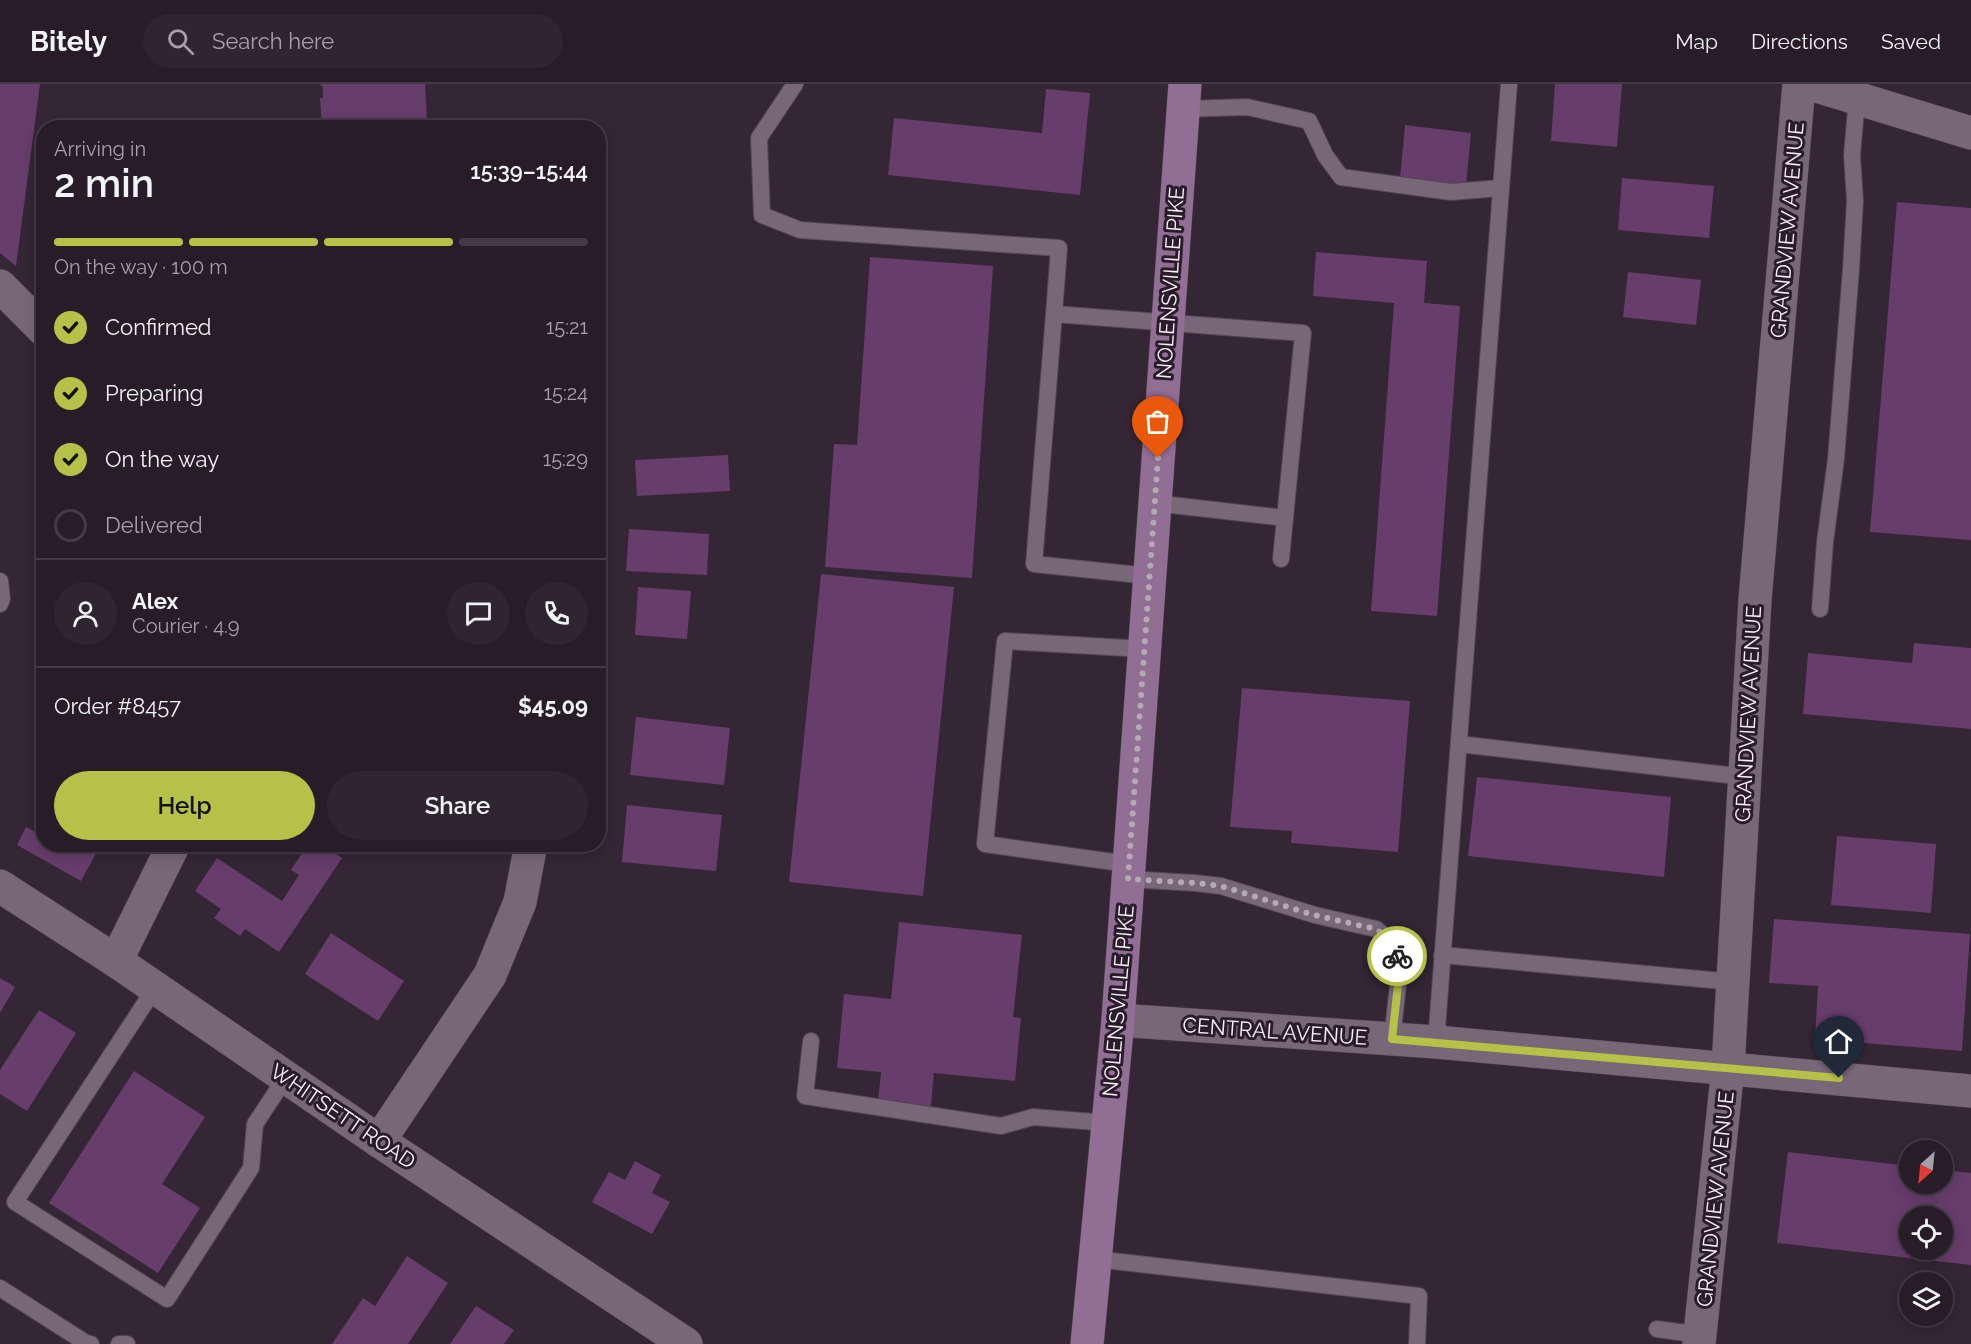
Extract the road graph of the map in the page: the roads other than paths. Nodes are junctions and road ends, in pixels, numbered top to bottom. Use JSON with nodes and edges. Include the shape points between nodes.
{"nodes":[{"id":1,"x":795,"y":84,"type":"edge"},
{"id":2,"x":1509,"y":84,"type":"edge"},
{"id":3,"x":1800,"y":84,"type":"edge"},
{"id":4,"x":1810,"y":84,"type":"edge"},
{"id":5,"x":1184,"y":96,"type":"edge"},
{"id":6,"x":1857,"y":98,"type":"junction"},
{"id":7,"x":1971,"y":133,"type":"edge"},
{"id":8,"x":1501,"y":188,"type":"junction"},
{"id":9,"x":0,"y":286,"type":"edge"},
{"id":10,"x":1054,"y":314,"type":"junction"},
{"id":11,"x":36,"y":322,"type":"edge"},
{"id":12,"x":1168,"y":323,"type":"junction"},
{"id":13,"x":1154,"y":503,"type":"junction"},
{"id":14,"x":1285,"y":518,"type":"junction"},
{"id":15,"x":1281,"y":559,"type":"dead end"},
{"id":16,"x":1149,"y":576,"type":"junction"},
{"id":17,"x":0,"y":581,"type":"edge"},
{"id":18,"x":0,"y":604,"type":"edge"},
{"id":19,"x":1820,"y":609,"type":"dead end"},
{"id":20,"x":1144,"y":649,"type":"junction"},
{"id":21,"x":1459,"y":744,"type":"junction"},
{"id":22,"x":1745,"y":777,"type":"junction"},
{"id":23,"x":170,"y":852,"type":"edge"},
{"id":24,"x":529,"y":852,"type":"edge"},
{"id":25,"x":1128,"y":871,"type":"junction"},
{"id":26,"x":0,"y":886,"type":"edge"},
{"id":27,"x":1442,"y":955,"type":"junction"},
{"id":28,"x":116,"y":961,"type":"junction"},
{"id":29,"x":1733,"y":982,"type":"junction"},
{"id":30,"x":155,"y":988,"type":"junction"},
{"id":31,"x":1118,"y":1020,"type":"junction"},
{"id":32,"x":1392,"y":1039,"type":"junction"},
{"id":33,"x":811,"y":1041,"type":"dead end"},
{"id":34,"x":1436,"y":1042,"type":"junction"},
{"id":35,"x":1728,"y":1067,"type":"junction"},
{"id":36,"x":286,"y":1077,"type":"junction"},
{"id":37,"x":1971,"y":1091,"type":"edge"},
{"id":38,"x":1108,"y":1123,"type":"junction"},
{"id":39,"x":379,"y":1141,"type":"junction"},
{"id":40,"x":1095,"y":1259,"type":"junction"},
{"id":41,"x":0,"y":1288,"type":"edge"},
{"id":42,"x":1657,"y":1329,"type":"dead end"},
{"id":43,"x":1700,"y":1340,"type":"edge"},
{"id":44,"x":91,"y":1344,"type":"edge"},
{"id":45,"x":119,"y":1344,"type":"edge"},
{"id":46,"x":127,"y":1344,"type":"edge"},
{"id":47,"x":686,"y":1344,"type":"edge"},
{"id":48,"x":1087,"y":1344,"type":"edge"},
{"id":49,"x":1417,"y":1344,"type":"edge"}],
"edges":[{"from":1,"to":10,"type":"lane","via":[[759,138],[762,215],[800,230],[1059,248]]},
{"from":2,"to":8,"type":"lane"},
{"from":3,"to":22,"type":"street","name":"GRANDVIEW AVENUE","via":[[1755,600]]},
{"from":4,"to":6,"type":"street"},
{"from":5,"to":8,"type":"lane","via":[[1310,121],[1341,177],[1451,192]]},
{"from":5,"to":12,"type":"main road","name":"NOLENSVILLE PIKE"},
{"from":6,"to":7,"type":"street"},
{"from":6,"to":19,"type":"lane","via":[[1850,292]]},
{"from":8,"to":21,"type":"lane"},
{"from":9,"to":11,"type":"street"},
{"from":10,"to":12,"type":"lane"},
{"from":10,"to":16,"type":"lane","via":[[1035,564]]},
{"from":12,"to":13,"type":"main road","name":"NOLENSVILLE PIKE"},
{"from":12,"to":14,"type":"lane","via":[[1303,333]]},
{"from":13,"to":14,"type":"lane"},
{"from":13,"to":16,"type":"main road","name":"NOLENSVILLE PIKE"},
{"from":14,"to":15,"type":"lane"},
{"from":16,"to":20,"type":"main road","name":"NOLENSVILLE PIKE"},
{"from":17,"to":18,"type":"lane"},
{"from":20,"to":25,"type":"main road","name":"NOLENSVILLE PIKE"},
{"from":20,"to":25,"type":"lane","via":[[1005,642],[985,844]]},
{"from":21,"to":22,"type":"lane"},
{"from":21,"to":27,"type":"lane"},
{"from":22,"to":29,"type":"street","name":"GRANDVIEW AVENUE"},
{"from":23,"to":28,"type":"street"},
{"from":24,"to":39,"type":"street","via":[[520,902],[490,975]]},
{"from":25,"to":31,"type":"main road","name":"NOLENSVILLE PIKE"},
{"from":25,"to":32,"type":"lane","via":[[1221,886],[1314,915],[1376,929],[1394,942],[1400,967]]},
{"from":26,"to":28,"type":"street","name":"WHITSETT ROAD"},
{"from":27,"to":29,"type":"lane"},
{"from":27,"to":34,"type":"lane"},
{"from":28,"to":30,"type":"street","name":"WHITSETT ROAD"},
{"from":29,"to":35,"type":"street","name":"GRANDVIEW AVENUE"},
{"from":30,"to":36,"type":"street","name":"WHITSETT ROAD"},
{"from":30,"to":36,"type":"lane","via":[[15,1202],[166,1299],[251,1168],[255,1124]]},
{"from":31,"to":32,"type":"street","name":"CENTRAL AVENUE"},
{"from":31,"to":38,"type":"main road","name":"NOLENSVILLE PIKE"},
{"from":32,"to":34,"type":"street","name":"CENTRAL AVENUE"},
{"from":33,"to":38,"type":"lane","via":[[805,1096],[1001,1126],[1033,1117]]},
{"from":34,"to":35,"type":"street","name":"CENTRAL AVENUE"},
{"from":35,"to":37,"type":"street","name":"CENTRAL AVENUE"},
{"from":35,"to":43,"type":"street","name":"GRANDVIEW AVENUE"},
{"from":36,"to":39,"type":"street","name":"WHITSETT ROAD"},
{"from":38,"to":40,"type":"main road","name":"NOLENSVILLE PIKE"},
{"from":39,"to":47,"type":"street","name":"WHITSETT ROAD"},
{"from":40,"to":48,"type":"main road","name":"NOLENSVILLE PIKE"},
{"from":40,"to":49,"type":"lane","via":[[1419,1296]]},
{"from":41,"to":44,"type":"lane"},
{"from":42,"to":43,"type":"lane"},
{"from":45,"to":46,"type":"lane"}]}
